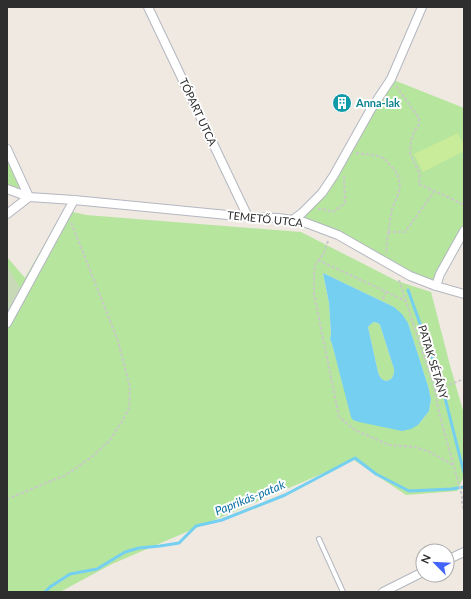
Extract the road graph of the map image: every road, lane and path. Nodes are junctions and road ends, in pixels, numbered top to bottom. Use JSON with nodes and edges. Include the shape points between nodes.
{"nodes":[{"id":1,"x":148,"y":7,"type":"edge"},
{"id":2,"x":422,"y":7,"type":"edge"},
{"id":3,"x":390,"y":79,"type":"junction"},
{"id":4,"x":7,"y":149,"type":"edge"},
{"id":5,"x":346,"y":152,"type":"junction"},
{"id":6,"x":345,"y":170,"type":"dead end"},
{"id":7,"x":7,"y":189,"type":"edge"},
{"id":8,"x":435,"y":192,"type":"junction"},
{"id":9,"x":29,"y":197,"type":"junction"},
{"id":10,"x":74,"y":200,"type":"junction"},
{"id":11,"x":464,"y":205,"type":"edge"},
{"id":12,"x":67,"y":212,"type":"junction"},
{"id":13,"x":7,"y":214,"type":"edge"},
{"id":14,"x":302,"y":214,"type":"junction"},
{"id":15,"x":248,"y":217,"type":"junction"},
{"id":16,"x":294,"y":219,"type":"junction"},
{"id":17,"x":464,"y":231,"type":"edge"},
{"id":18,"x":332,"y":232,"type":"junction"},
{"id":19,"x":388,"y":232,"type":"junction"},
{"id":20,"x":387,"y":252,"type":"dead end"},
{"id":21,"x":318,"y":260,"type":"junction"},
{"id":22,"x":394,"y":267,"type":"junction"},
{"id":23,"x":436,"y":286,"type":"junction"},
{"id":24,"x":386,"y":292,"type":"junction"},
{"id":25,"x":464,"y":294,"type":"edge"},
{"id":26,"x":383,"y":299,"type":"dead end"},
{"id":27,"x":406,"y":301,"type":"junction"},
{"id":28,"x":7,"y":323,"type":"edge"},
{"id":29,"x":464,"y":379,"type":"edge"},
{"id":30,"x":435,"y":390,"type":"junction"},
{"id":31,"x":453,"y":465,"type":"junction"},
{"id":32,"x":7,"y":499,"type":"edge"},
{"id":33,"x":464,"y":510,"type":"edge"},
{"id":34,"x":319,"y":539,"type":"dead end"},
{"id":35,"x":415,"y":576,"type":"edge"},
{"id":36,"x":343,"y":592,"type":"edge"},
{"id":37,"x":383,"y":592,"type":"edge"}],
"edges":[{"from":1,"to":15,"type":"street","name":"TÓPART UTCA"},
{"from":2,"to":3,"type":"street"},
{"from":3,"to":5,"type":"street"},
{"from":3,"to":8,"type":"path","via":[[419,118],[411,141],[410,154],[420,174],[419,184]]},
{"from":4,"to":9,"type":"street"},
{"from":5,"to":14,"type":"street","via":[[322,193]]},
{"from":5,"to":19,"type":"path","via":[[384,158],[397,173],[399,192],[392,209]]},
{"from":6,"to":14,"type":"path","via":[[345,203],[333,212],[322,208]]},
{"from":7,"to":9,"type":"street","name":"TEMETŐ UTCA"},
{"from":8,"to":11,"type":"path"},
{"from":8,"to":19,"type":"path","via":[[405,232]]},
{"from":9,"to":10,"type":"street","name":"TEMETŐ UTCA"},
{"from":9,"to":13,"type":"street"},
{"from":10,"to":12,"type":"street"},
{"from":10,"to":15,"type":"street","name":"TEMETŐ UTCA"},
{"from":12,"to":28,"type":"street"},
{"from":12,"to":32,"type":"path","via":[[118,341],[130,388],[129,408],[110,440],[93,456],[66,475]]},
{"from":14,"to":16,"type":"street"},
{"from":15,"to":16,"type":"street","name":"TEMETŐ UTCA"},
{"from":16,"to":18,"type":"street","name":"TEMETŐ UTCA"},
{"from":17,"to":23,"type":"street"},
{"from":18,"to":21,"type":"path","via":[[324,253]]},
{"from":18,"to":22,"type":"street","name":"TEMETŐ UTCA"},
{"from":19,"to":20,"type":"path"},
{"from":21,"to":24,"type":"path"},
{"from":21,"to":31,"type":"path","via":[[315,265],[314,294],[339,417],[355,430],[389,445],[415,447]]},
{"from":22,"to":23,"type":"street","name":"TEMETŐ UTCA"},
{"from":22,"to":27,"type":"path","name":"PATAK SÉTÁNY"},
{"from":23,"to":25,"type":"street","name":"TEMETŐ UTCA"},
{"from":24,"to":26,"type":"path"},
{"from":24,"to":27,"type":"path"},
{"from":27,"to":30,"type":"path","name":"PATAK SÉTÁNY"},
{"from":29,"to":30,"type":"path"},
{"from":30,"to":31,"type":"path","name":"PATAK SÉTÁNY"},
{"from":31,"to":33,"type":"path","name":"PATAK SÉTÁNY"},
{"from":34,"to":36,"type":"lane"},
{"from":35,"to":37,"type":"street"}]}
